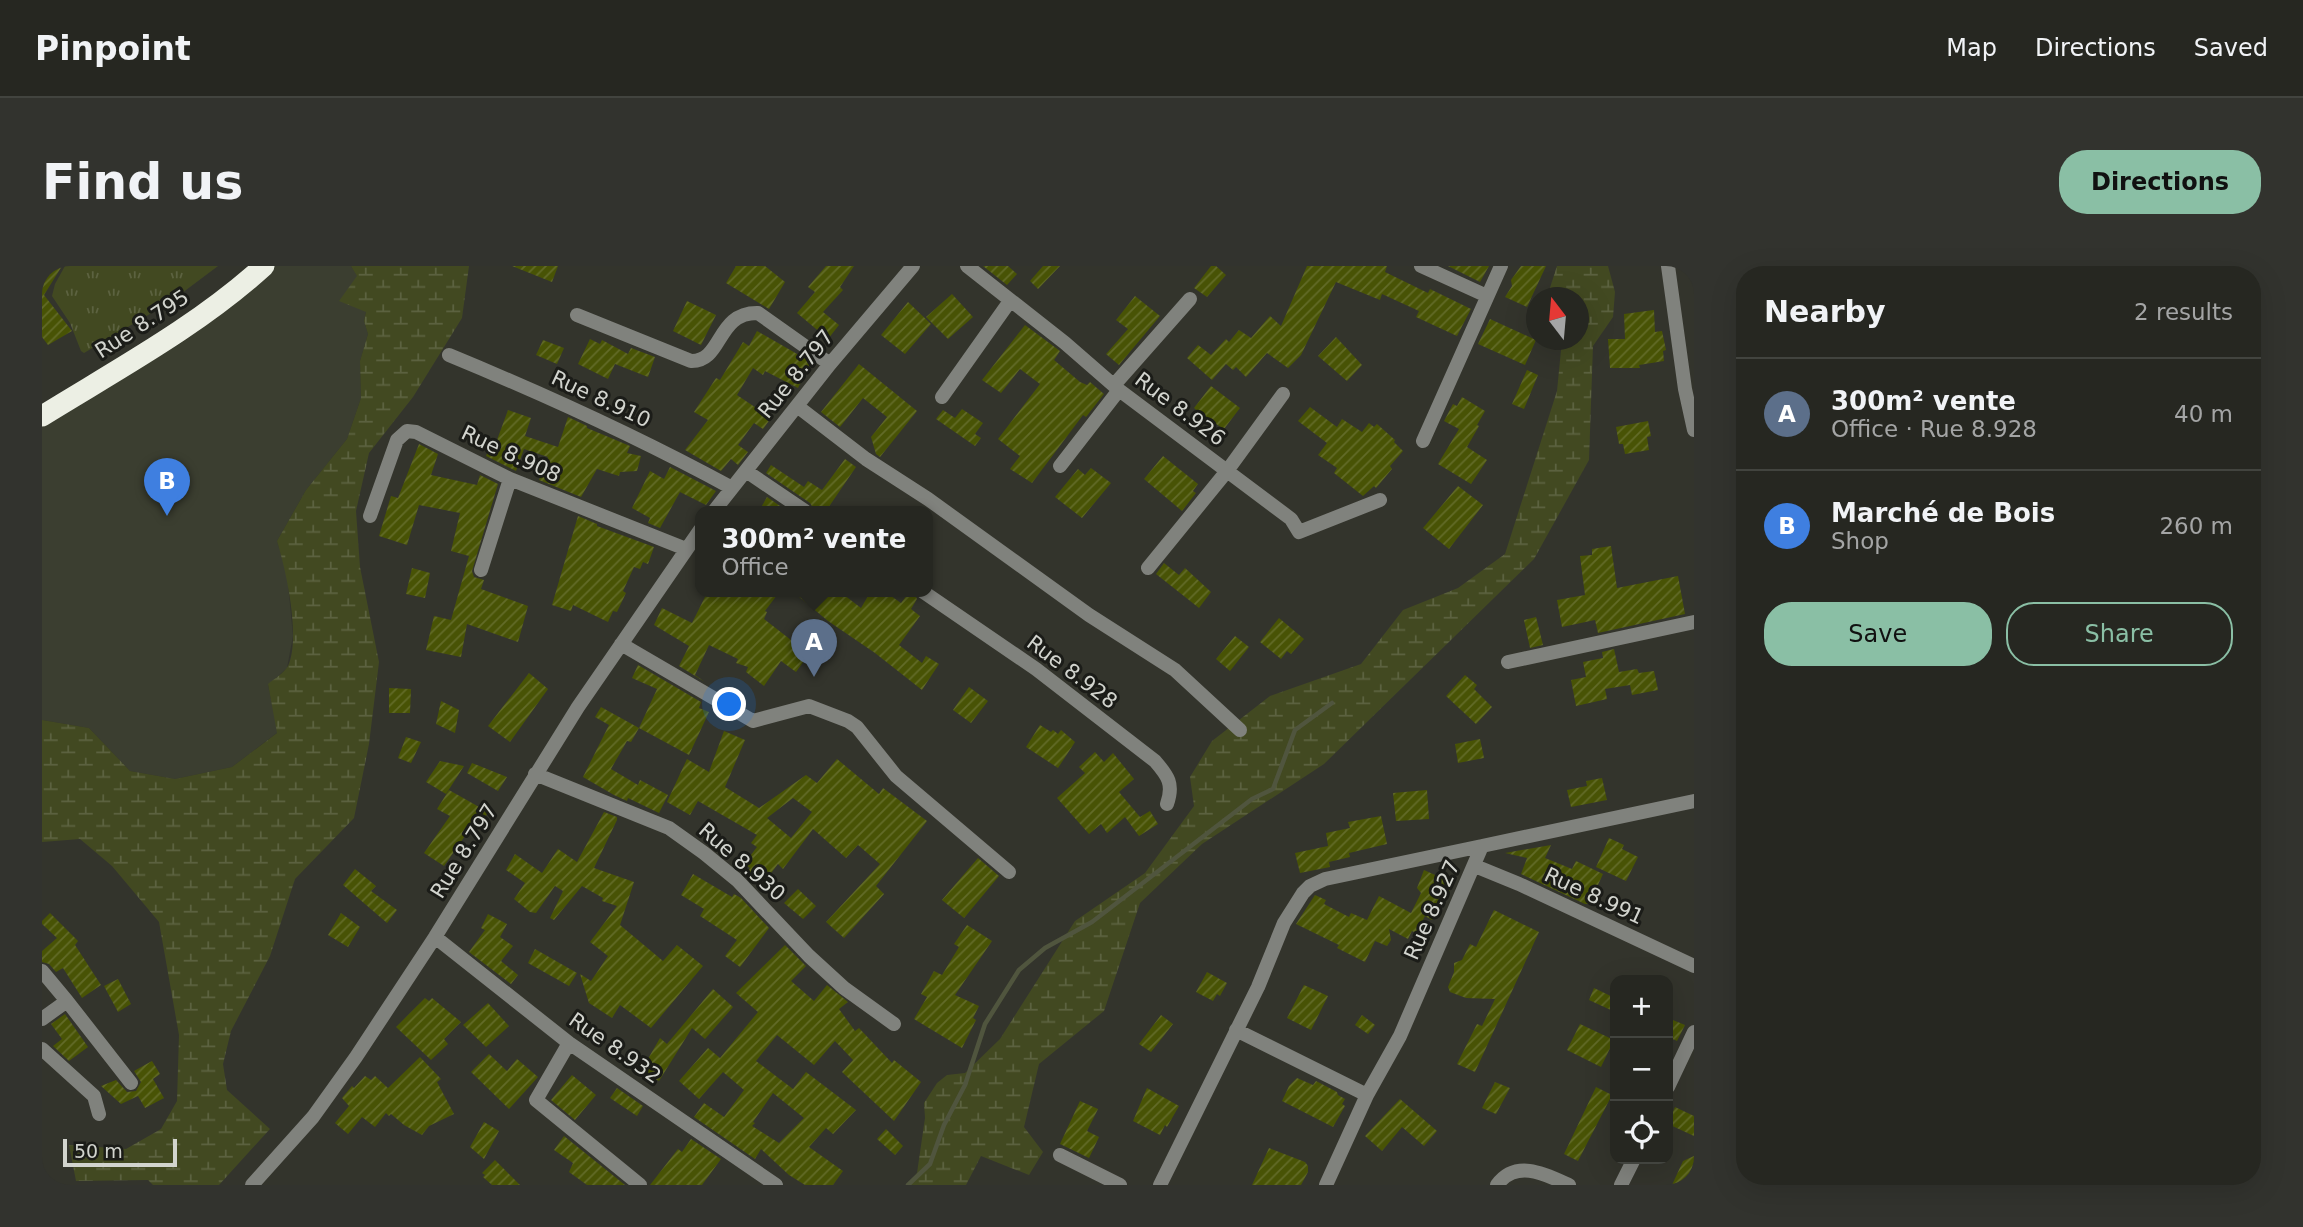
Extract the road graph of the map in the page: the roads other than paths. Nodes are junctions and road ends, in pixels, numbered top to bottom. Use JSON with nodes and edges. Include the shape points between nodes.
{"nodes":[{"id":1,"x":264,"y":266,"type":"edge"},
{"id":2,"x":913,"y":266,"type":"edge"},
{"id":3,"x":967,"y":266,"type":"edge"},
{"id":4,"x":1420,"y":266,"type":"edge"},
{"id":5,"x":1501,"y":266,"type":"edge"},
{"id":6,"x":1668,"y":266,"type":"edge"},
{"id":7,"x":1488,"y":296,"type":"junction"},
{"id":8,"x":1190,"y":299,"type":"dead end"},
{"id":9,"x":1010,"y":301,"type":"junction"},
{"id":10,"x":577,"y":315,"type":"dead end"},
{"id":11,"x":449,"y":355,"type":"dead end"},
{"id":12,"x":830,"y":364,"type":"junction"},
{"id":13,"x":1116,"y":388,"type":"junction"},
{"id":14,"x":1283,"y":394,"type":"dead end"},
{"id":15,"x":942,"y":397,"type":"dead end"},
{"id":16,"x":797,"y":406,"type":"junction"},
{"id":17,"x":42,"y":416,"type":"edge"},
{"id":18,"x":1694,"y":430,"type":"edge"},
{"id":19,"x":1423,"y":441,"type":"dead end"},
{"id":20,"x":1060,"y":466,"type":"dead end"},
{"id":21,"x":746,"y":471,"type":"junction"},
{"id":22,"x":1227,"y":471,"type":"junction"},
{"id":23,"x":510,"y":479,"type":"junction"},
{"id":24,"x":732,"y":488,"type":"junction"},
{"id":25,"x":1380,"y":500,"type":"dead end"},
{"id":26,"x":719,"y":506,"type":"edge"},
{"id":27,"x":798,"y":506,"type":"edge"},
{"id":28,"x":369,"y":516,"type":"dead end"},
{"id":29,"x":695,"y":537,"type":"edge"},
{"id":30,"x":686,"y":549,"type":"junction"},
{"id":31,"x":1148,"y":568,"type":"dead end"},
{"id":32,"x":481,"y":570,"type":"dead end"},
{"id":33,"x":931,"y":597,"type":"edge"},
{"id":34,"x":1694,"y":622,"type":"edge"},
{"id":35,"x":621,"y":644,"type":"junction"},
{"id":36,"x":1508,"y":662,"type":"dead end"},
{"id":37,"x":1240,"y":730,"type":"dead end"},
{"id":38,"x":535,"y":774,"type":"junction"},
{"id":39,"x":1694,"y":801,"type":"edge"},
{"id":40,"x":1167,"y":804,"type":"dead end"},
{"id":41,"x":1482,"y":846,"type":"junction"},
{"id":42,"x":1475,"y":866,"type":"junction"},
{"id":43,"x":1009,"y":872,"type":"dead end"},
{"id":44,"x":435,"y":937,"type":"junction"},
{"id":45,"x":1694,"y":966,"type":"edge"},
{"id":46,"x":42,"y":971,"type":"edge"},
{"id":47,"x":67,"y":1001,"type":"junction"},
{"id":48,"x":42,"y":1019,"type":"edge"},
{"id":49,"x":894,"y":1024,"type":"dead end"},
{"id":50,"x":1237,"y":1030,"type":"junction"},
{"id":51,"x":1694,"y":1032,"type":"edge"},
{"id":52,"x":569,"y":1043,"type":"junction"},
{"id":53,"x":42,"y":1049,"type":"edge"},
{"id":54,"x":1673,"y":1076,"type":"edge"},
{"id":55,"x":131,"y":1083,"type":"dead end"},
{"id":56,"x":1367,"y":1095,"type":"junction"},
{"id":57,"x":99,"y":1114,"type":"dead end"},
{"id":58,"x":1060,"y":1155,"type":"dead end"},
{"id":59,"x":1632,"y":1164,"type":"edge"},
{"id":60,"x":251,"y":1185,"type":"edge"},
{"id":61,"x":640,"y":1185,"type":"edge"},
{"id":62,"x":776,"y":1185,"type":"edge"},
{"id":63,"x":1120,"y":1185,"type":"edge"},
{"id":64,"x":1160,"y":1185,"type":"edge"},
{"id":65,"x":1326,"y":1185,"type":"edge"},
{"id":66,"x":1497,"y":1185,"type":"edge"},
{"id":67,"x":1569,"y":1185,"type":"edge"},
{"id":68,"x":1622,"y":1185,"type":"edge"}],
"edges":[{"from":1,"to":17,"type":"highway","name":"Rue 8.795","via":[[182,330]]},
{"from":2,"to":12,"type":"street","name":"Rue 8.797"},
{"from":3,"to":9,"type":"street","name":"Rue 8.926"},
{"from":4,"to":7,"type":"street"},
{"from":5,"to":7,"type":"street"},
{"from":6,"to":18,"type":"street"},
{"from":7,"to":19,"type":"street"},
{"from":8,"to":13,"type":"street"},
{"from":9,"to":13,"type":"street","name":"Rue 8.926"},
{"from":9,"to":15,"type":"street"},
{"from":10,"to":12,"type":"street","via":[[699,361],[707,357],[733,319],[758,313]]},
{"from":11,"to":24,"type":"street","name":"Rue 8.910","via":[[559,401]]},
{"from":12,"to":16,"type":"street","name":"Rue 8.797"},
{"from":13,"to":20,"type":"street"},
{"from":13,"to":22,"type":"street","name":"Rue 8.926"},
{"from":14,"to":22,"type":"street"},
{"from":16,"to":21,"type":"street","name":"Rue 8.797"},
{"from":16,"to":37,"type":"street","via":[[1089,615],[1175,670]]},
{"from":21,"to":24,"type":"street","name":"Rue 8.797"},
{"from":21,"to":27,"type":"street"},
{"from":22,"to":25,"type":"street","name":"Rue 8.926","via":[[1291,519],[1299,532]]},
{"from":22,"to":31,"type":"street"},
{"from":23,"to":28,"type":"street","name":"Rue 8.908","via":[[407,431],[397,440]]},
{"from":23,"to":30,"type":"street","name":"Rue 8.908"},
{"from":23,"to":32,"type":"street"},
{"from":24,"to":26,"type":"street","name":"Rue 8.797"},
{"from":29,"to":30,"type":"street","name":"Rue 8.797"},
{"from":30,"to":35,"type":"street","name":"Rue 8.797"},
{"from":33,"to":40,"type":"street","name":"Rue 8.928","via":[[1036,669],[1155,761],[1170,779]]},
{"from":34,"to":36,"type":"street"},
{"from":35,"to":38,"type":"street","name":"Rue 8.797"},
{"from":35,"to":43,"type":"street","via":[[754,721],[810,706],[848,721],[896,776]]},
{"from":38,"to":44,"type":"street","name":"Rue 8.797"},
{"from":38,"to":49,"type":"street","name":"Rue 8.930","via":[[669,828],[737,880],[844,988]]},
{"from":39,"to":41,"type":"street","name":"Rue 8.927"},
{"from":41,"to":42,"type":"street","name":"Rue 8.927"},
{"from":41,"to":50,"type":"street","via":[[1310,886],[1284,923]]},
{"from":42,"to":45,"type":"street","name":"Rue 8.991"},
{"from":42,"to":56,"type":"street","name":"Rue 8.927","via":[[1400,1036]]},
{"from":44,"to":52,"type":"street","name":"Rue 8.932"},
{"from":44,"to":60,"type":"street","name":"Rue 8.797","via":[[313,1117]]},
{"from":46,"to":47,"type":"street"},
{"from":47,"to":48,"type":"street"},
{"from":47,"to":55,"type":"street"},
{"from":50,"to":56,"type":"street"},
{"from":50,"to":64,"type":"street"},
{"from":51,"to":54,"type":"street"},
{"from":52,"to":61,"type":"street","via":[[536,1100]]},
{"from":52,"to":62,"type":"street","name":"Rue 8.932"},
{"from":53,"to":57,"type":"street","via":[[94,1096]]},
{"from":56,"to":65,"type":"street","name":"Rue 8.927"},
{"from":58,"to":63,"type":"street"},
{"from":59,"to":68,"type":"street"},
{"from":66,"to":67,"type":"street","via":[[1514,1171],[1526,1170]]}]}
